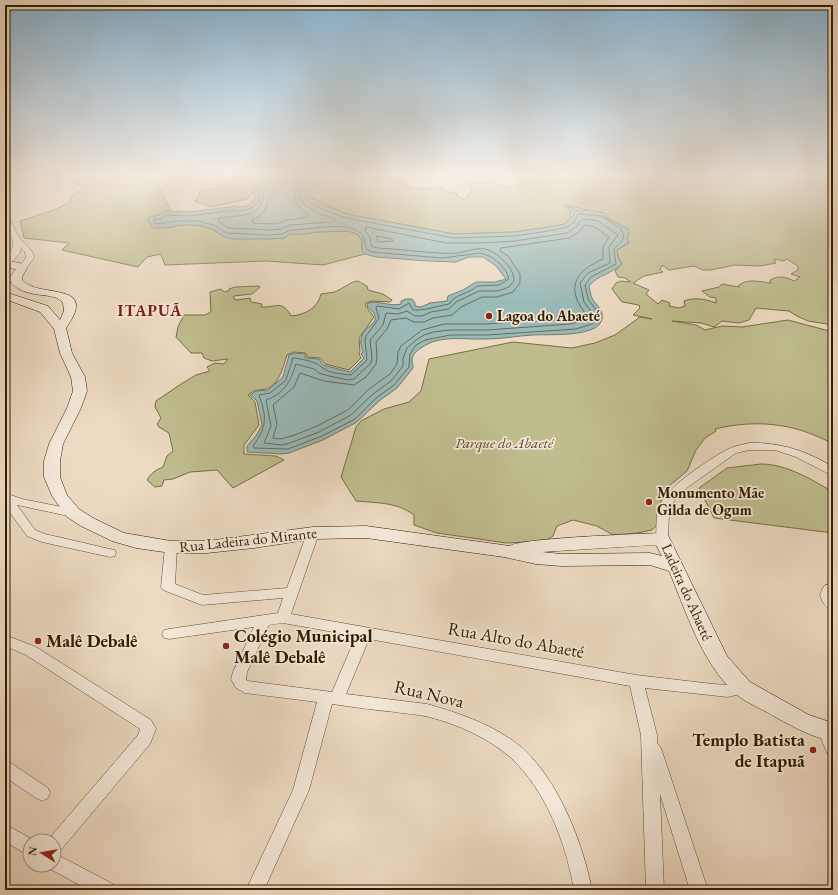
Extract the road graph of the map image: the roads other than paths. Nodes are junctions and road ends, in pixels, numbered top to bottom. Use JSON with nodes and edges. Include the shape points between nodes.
{"nodes":[{"id":1,"x":5,"y":216,"type":"edge"},
{"id":2,"x":17,"y":242,"type":"junction"},
{"id":3,"x":5,"y":264,"type":"edge"},
{"id":4,"x":22,"y":268,"type":"junction"},
{"id":5,"x":5,"y":294,"type":"edge"},
{"id":6,"x":69,"y":302,"type":"junction"},
{"id":7,"x":44,"y":309,"type":"junction"},
{"id":8,"x":60,"y":328,"type":"junction"},
{"id":9,"x":833,"y":472,"type":"edge"},
{"id":10,"x":5,"y":497,"type":"edge"},
{"id":11,"x":73,"y":513,"type":"junction"},
{"id":12,"x":313,"y":533,"type":"junction"},
{"id":13,"x":662,"y":539,"type":"junction"},
{"id":14,"x":170,"y":548,"type":"junction"},
{"id":15,"x":110,"y":553,"type":"dead end"},
{"id":16,"x":558,"y":553,"type":"junction"},
{"id":17,"x":668,"y":564,"type":"junction"},
{"id":18,"x":833,"y":587,"type":"edge"},
{"id":19,"x":292,"y":592,"type":"junction"},
{"id":20,"x":833,"y":605,"type":"edge"},
{"id":21,"x":282,"y":618,"type":"junction"},
{"id":22,"x":264,"y":620,"type":"junction"},
{"id":23,"x":365,"y":632,"type":"junction"},
{"id":24,"x":169,"y":634,"type":"dead end"},
{"id":25,"x":5,"y":640,"type":"edge"},
{"id":26,"x":636,"y":681,"type":"junction"},
{"id":27,"x":743,"y":688,"type":"junction"},
{"id":28,"x":332,"y":697,"type":"junction"},
{"id":29,"x":648,"y":735,"type":"junction"},
{"id":30,"x":831,"y":737,"type":"edge"},
{"id":31,"x":5,"y":768,"type":"edge"},
{"id":32,"x":42,"y":794,"type":"dead end"},
{"id":33,"x":5,"y":832,"type":"edge"},
{"id":34,"x":62,"y":836,"type":"edge"},
{"id":35,"x":22,"y":843,"type":"edge"},
{"id":36,"x":62,"y":866,"type":"edge"},
{"id":37,"x":107,"y":890,"type":"edge"},
{"id":38,"x":255,"y":890,"type":"edge"},
{"id":39,"x":583,"y":890,"type":"edge"},
{"id":40,"x":654,"y":890,"type":"edge"},
{"id":41,"x":699,"y":890,"type":"edge"}],
"edges":[{"from":1,"to":2,"type":"street"},
{"from":2,"to":3,"type":"street","via":[[17,251]]},
{"from":2,"to":4,"type":"street","via":[[30,254]]},
{"from":3,"to":4,"type":"street"},
{"from":4,"to":6,"type":"street","via":[[16,281],[22,288],[64,296]]},
{"from":5,"to":7,"type":"street","name":"Rua Ladeira do Mirante"},
{"from":6,"to":7,"type":"street","via":[[57,309]]},
{"from":6,"to":8,"type":"street","via":[[68,317]]},
{"from":7,"to":8,"type":"street","name":"Rua Ladeira do Mirante"},
{"from":8,"to":11,"type":"street","name":"Rua Ladeira do Mirante","via":[[66,353],[78,377],[80,391],[56,444],[52,478],[60,496]]},
{"from":9,"to":13,"type":"street","name":"Ladeira do Abaeté","via":[[791,450],[755,446],[737,449],[726,454],[678,490],[664,510]]},
{"from":10,"to":11,"type":"street"},
{"from":10,"to":15,"type":"street","via":[[31,533],[42,538]]},
{"from":11,"to":14,"type":"street","name":"Rua Ladeira do Mirante","via":[[118,537]]},
{"from":12,"to":14,"type":"street","name":"Rua Ladeira do Mirante","via":[[207,547]]},
{"from":12,"to":16,"type":"street","name":"Rua Ladeira do Mirante","via":[[366,532],[504,551],[536,558]]},
{"from":12,"to":19,"type":"street"},
{"from":13,"to":16,"type":"street","name":"Rua Ladeira do Mirante"},
{"from":13,"to":17,"type":"street","name":"Ladeira do Abaeté"},
{"from":14,"to":19,"type":"street","via":[[168,587],[198,599]]},
{"from":16,"to":17,"type":"street","name":"Rua Ladeira do Mirante","via":[[640,559]]},
{"from":17,"to":27,"type":"street","name":"Ladeira do Abaeté","via":[[720,662]]},
{"from":18,"to":20,"type":"street","via":[[827,594]]},
{"from":19,"to":21,"type":"street"},
{"from":21,"to":22,"type":"street"},
{"from":21,"to":23,"type":"street","name":"Rua Alto do Abaeté"},
{"from":22,"to":24,"type":"street"},
{"from":22,"to":28,"type":"street","name":"Rua Nova","via":[[240,672],[238,679],[241,684],[245,687]]},
{"from":23,"to":26,"type":"street","name":"Rua Alto do Abaeté"},
{"from":23,"to":28,"type":"street"},
{"from":25,"to":34,"type":"street","via":[[31,651],[146,725],[148,729],[144,739]]},
{"from":26,"to":27,"type":"street","name":"Rua Alto do Abaeté","via":[[728,691]]},
{"from":26,"to":29,"type":"street"},
{"from":27,"to":30,"type":"street","name":"Ladeira do Abaeté"},
{"from":28,"to":38,"type":"street","via":[[301,790]]},
{"from":28,"to":39,"type":"street","name":"Rua Nova","via":[[427,710],[456,718],[483,731],[515,753],[540,782],[563,825],[576,856]]},
{"from":29,"to":40,"type":"street"},
{"from":29,"to":41,"type":"street"},
{"from":31,"to":32,"type":"street"},
{"from":33,"to":35,"type":"street"},
{"from":36,"to":37,"type":"street"}]}
